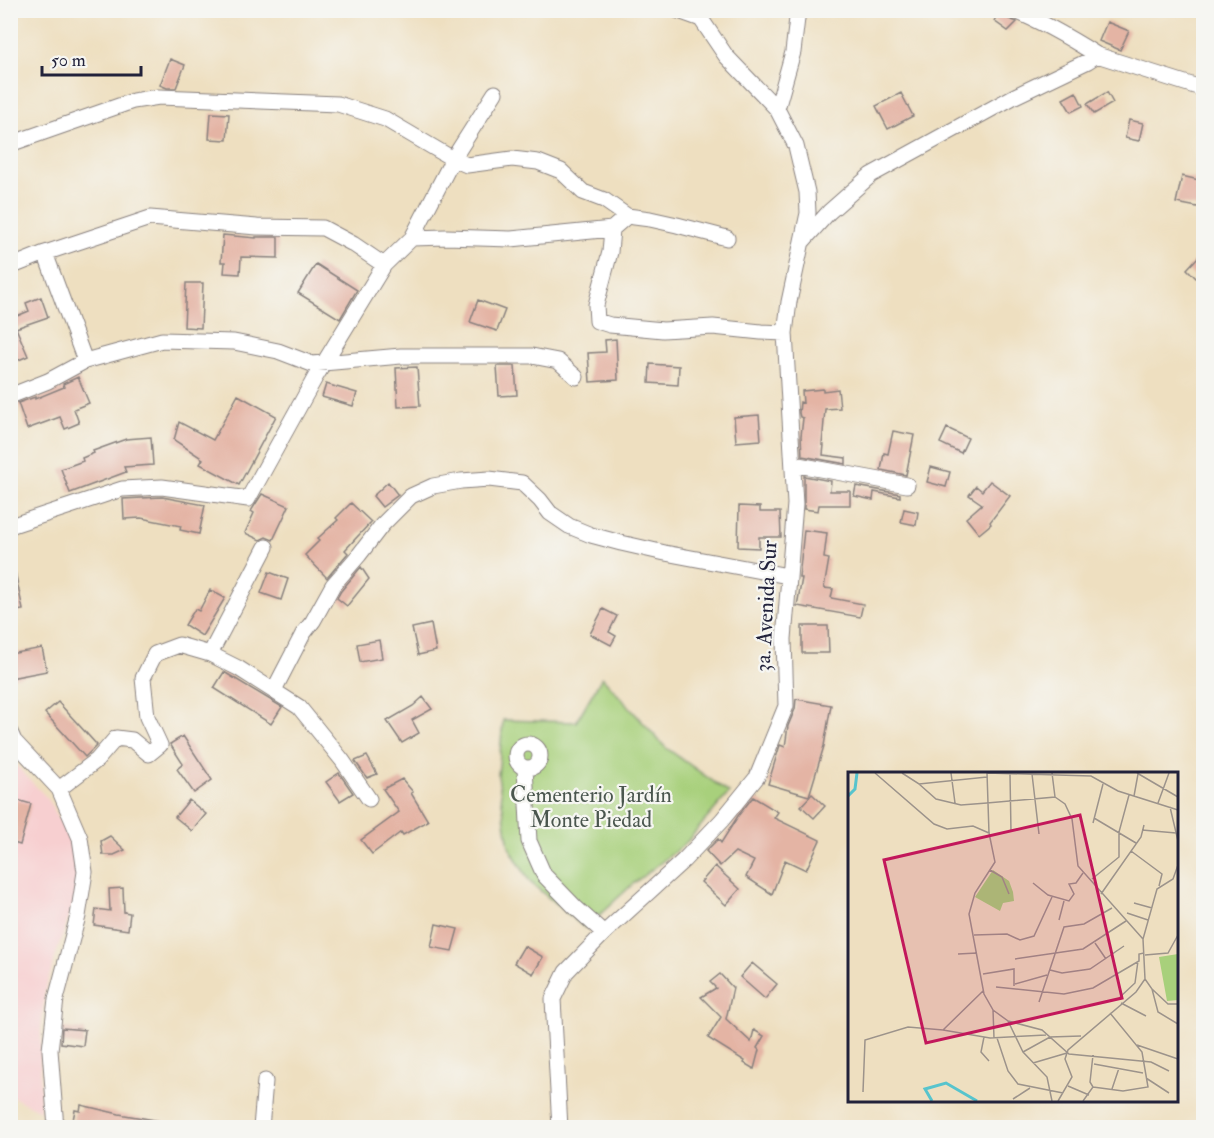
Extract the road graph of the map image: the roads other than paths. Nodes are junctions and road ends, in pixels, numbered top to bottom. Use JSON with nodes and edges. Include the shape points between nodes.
{"nodes":[{"id":1,"x":676,"y":10,"type":"edge"},
{"id":2,"x":798,"y":10,"type":"edge"},
{"id":3,"x":1013,"y":10,"type":"edge"},
{"id":4,"x":701,"y":15,"type":"edge"},
{"id":5,"x":1097,"y":55,"type":"junction"},
{"id":6,"x":1203,"y":89,"type":"edge"},
{"id":7,"x":495,"y":93,"type":"dead end"},
{"id":8,"x":777,"y":109,"type":"junction"},
{"id":9,"x":10,"y":144,"type":"edge"},
{"id":10,"x":453,"y":159,"type":"junction"},
{"id":11,"x":627,"y":216,"type":"junction"},
{"id":12,"x":612,"y":229,"type":"junction"},
{"id":13,"x":412,"y":238,"type":"junction"},
{"id":14,"x":727,"y":238,"type":"dead end"},
{"id":15,"x":803,"y":241,"type":"junction"},
{"id":16,"x":45,"y":253,"type":"junction"},
{"id":17,"x":384,"y":265,"type":"junction"},
{"id":18,"x":10,"y":267,"type":"edge"},
{"id":19,"x":785,"y":333,"type":"junction"},
{"id":20,"x":86,"y":361,"type":"junction"},
{"id":21,"x":324,"y":364,"type":"junction"},
{"id":22,"x":576,"y":377,"type":"dead end"},
{"id":23,"x":10,"y":396,"type":"edge"},
{"id":24,"x":792,"y":464,"type":"junction"},
{"id":25,"x":907,"y":485,"type":"dead end"},
{"id":26,"x":10,"y":526,"type":"edge"},
{"id":27,"x":266,"y":547,"type":"dead end"},
{"id":28,"x":788,"y":576,"type":"junction"},
{"id":29,"x":210,"y":654,"type":"junction"},
{"id":30,"x":274,"y":690,"type":"junction"},
{"id":31,"x":12,"y":739,"type":"edge"},
{"id":32,"x":525,"y":768,"type":"dead end"},
{"id":33,"x":59,"y":789,"type":"junction"},
{"id":34,"x":369,"y":799,"type":"dead end"},
{"id":35,"x":604,"y":933,"type":"junction"},
{"id":36,"x":265,"y":1081,"type":"dead end"},
{"id":37,"x":56,"y":1128,"type":"edge"},
{"id":38,"x":261,"y":1128,"type":"edge"},
{"id":39,"x":560,"y":1128,"type":"edge"}],
"edges":[{"from":1,"to":4,"type":"street"},
{"from":2,"to":8,"type":"street","via":[[793,52]]},
{"from":3,"to":5,"type":"street"},
{"from":4,"to":8,"type":"street","name":"3a. Avenida Sur","via":[[726,56]]},
{"from":5,"to":6,"type":"street"},
{"from":5,"to":15,"type":"street","via":[[871,175]]},
{"from":7,"to":10,"type":"street"},
{"from":8,"to":15,"type":"street","name":"3a. Avenida Sur","via":[[796,146],[807,192]]},
{"from":9,"to":10,"type":"street","via":[[133,101],[159,97],[338,104],[385,118]]},
{"from":10,"to":11,"type":"street","via":[[467,165],[512,159],[538,162],[561,171],[583,192],[604,200]]},
{"from":10,"to":13,"type":"street"},
{"from":11,"to":12,"type":"street"},
{"from":11,"to":14,"type":"street"},
{"from":12,"to":13,"type":"street","via":[[510,239]]},
{"from":12,"to":19,"type":"street","via":[[596,305],[597,321],[663,330],[713,327]]},
{"from":13,"to":17,"type":"street"},
{"from":15,"to":19,"type":"street","name":"3a. Avenida Sur"},
{"from":16,"to":17,"type":"street","via":[[150,218],[323,228]]},
{"from":16,"to":18,"type":"street"},
{"from":16,"to":20,"type":"street"},
{"from":17,"to":21,"type":"street"},
{"from":19,"to":24,"type":"street","name":"3a. Avenida Sur"},
{"from":20,"to":21,"type":"street","via":[[162,340],[234,342]]},
{"from":20,"to":23,"type":"street"},
{"from":21,"to":22,"type":"street","via":[[401,356],[532,356],[558,361]]},
{"from":21,"to":26,"type":"street","via":[[249,499],[162,487],[122,489]]},
{"from":24,"to":25,"type":"street"},
{"from":24,"to":28,"type":"street","name":"3a. Avenida Sur","via":[[795,504]]},
{"from":27,"to":29,"type":"street"},
{"from":28,"to":30,"type":"street","via":[[591,535],[550,513],[522,483],[489,479],[433,486],[411,496],[396,510],[333,585]]},
{"from":28,"to":35,"type":"street","name":"3a. Avenida Sur","via":[[784,639],[786,706],[757,777],[684,860]]},
{"from":29,"to":30,"type":"street"},
{"from":29,"to":33,"type":"street","via":[[179,645],[155,654],[143,678],[147,717],[160,746],[149,754],[132,740],[116,738],[97,760]]},
{"from":30,"to":34,"type":"street","via":[[299,706]]},
{"from":31,"to":33,"type":"street"},
{"from":32,"to":35,"type":"street","via":[[529,841],[544,875]]},
{"from":33,"to":37,"type":"street","via":[[80,838],[85,873],[56,999],[50,1050]]},
{"from":35,"to":39,"type":"street","name":"3a. Avenida Sur","via":[[566,972],[553,999]]},
{"from":36,"to":38,"type":"street"}]}
